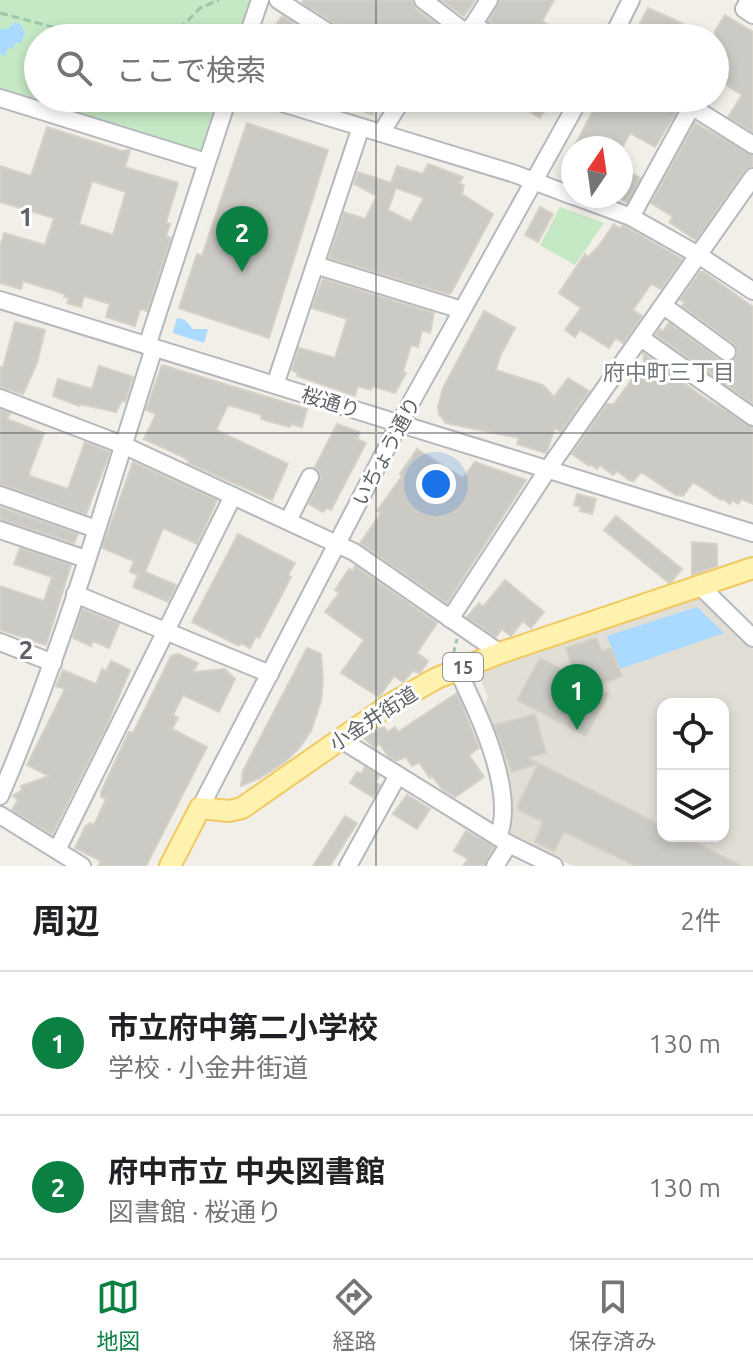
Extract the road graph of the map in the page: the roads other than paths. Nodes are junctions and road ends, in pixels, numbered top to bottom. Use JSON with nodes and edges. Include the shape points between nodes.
{"nodes":[{"id":1,"x":260,"y":0,"type":"edge"},
{"id":2,"x":278,"y":0,"type":"edge"},
{"id":3,"x":423,"y":0,"type":"edge"},
{"id":4,"x":489,"y":0,"type":"edge"},
{"id":5,"x":631,"y":0,"type":"edge"},
{"id":6,"x":749,"y":0,"type":"edge"},
{"id":7,"x":753,"y":15,"type":"edge"},
{"id":8,"x":252,"y":24,"type":"edge"},
{"id":9,"x":315,"y":24,"type":"edge"},
{"id":10,"x":455,"y":24,"type":"edge"},
{"id":11,"x":472,"y":24,"type":"edge"},
{"id":12,"x":619,"y":24,"type":"edge"},
{"id":13,"x":0,"y":98,"type":"edge"},
{"id":14,"x":24,"y":105,"type":"edge"},
{"id":15,"x":45,"y":112,"type":"edge"},
{"id":16,"x":223,"y":112,"type":"edge"},
{"id":17,"x":312,"y":112,"type":"edge"},
{"id":18,"x":394,"y":112,"type":"edge"},
{"id":19,"x":572,"y":112,"type":"edge"},
{"id":20,"x":680,"y":112,"type":"edge"},
{"id":21,"x":701,"y":112,"type":"edge"},
{"id":22,"x":361,"y":127,"type":"junction"},
{"id":23,"x":381,"y":133,"type":"junction"},
{"id":24,"x":753,"y":145,"type":"edge"},
{"id":25,"x":206,"y":162,"type":"junction"},
{"id":26,"x":753,"y":177,"type":"edge"},
{"id":27,"x":534,"y":182,"type":"junction"},
{"id":28,"x":561,"y":192,"type":"edge"},
{"id":29,"x":606,"y":208,"type":"edge"},
{"id":30,"x":631,"y":217,"type":"junction"},
{"id":31,"x":700,"y":256,"type":"junction"},
{"id":32,"x":315,"y":265,"type":"junction"},
{"id":33,"x":753,"y":291,"type":"edge"},
{"id":34,"x":0,"y":300,"type":"edge"},
{"id":35,"x":664,"y":306,"type":"junction"},
{"id":36,"x":462,"y":310,"type":"junction"},
{"id":37,"x":641,"y":338,"type":"junction"},
{"id":38,"x":151,"y":347,"type":"junction"},
{"id":39,"x":727,"y":352,"type":"dead end"},
{"id":40,"x":275,"y":385,"type":"junction"},
{"id":41,"x":0,"y":398,"type":"edge"},
{"id":42,"x":753,"y":417,"type":"edge"},
{"id":43,"x":399,"y":424,"type":"junction"},
{"id":44,"x":123,"y":445,"type":"junction"},
{"id":45,"x":548,"y":469,"type":"junction"},
{"id":46,"x":310,"y":477,"type":"dead end"},
{"id":47,"x":0,"y":495,"type":"edge"},
{"id":48,"x":233,"y":496,"type":"junction"},
{"id":49,"x":288,"y":521,"type":"junction"},
{"id":50,"x":96,"y":529,"type":"junction"},
{"id":51,"x":0,"y":530,"type":"edge"},
{"id":52,"x":753,"y":533,"type":"edge"},
{"id":53,"x":337,"y":544,"type":"junction"},
{"id":54,"x":86,"y":559,"type":"junction"},
{"id":55,"x":753,"y":568,"type":"edge"},
{"id":56,"x":701,"y":587,"type":"junction"},
{"id":57,"x":75,"y":594,"type":"junction"},
{"id":58,"x":450,"y":619,"type":"junction"},
{"id":59,"x":165,"y":632,"type":"junction"},
{"id":60,"x":753,"y":638,"type":"edge"},
{"id":61,"x":0,"y":642,"type":"edge"},
{"id":62,"x":500,"y":653,"type":"junction"},
{"id":63,"x":53,"y":663,"type":"junction"},
{"id":64,"x":459,"y":664,"type":"junction"},
{"id":65,"x":270,"y":674,"type":"junction"},
{"id":66,"x":340,"y":739,"type":"junction"},
{"id":67,"x":7,"y":760,"type":"edge"},
{"id":68,"x":398,"y":775,"type":"junction"},
{"id":69,"x":0,"y":796,"type":"edge"},
{"id":70,"x":200,"y":808,"type":"junction"},
{"id":71,"x":0,"y":815,"type":"edge"},
{"id":72,"x":504,"y":840,"type":"junction"},
{"id":73,"x":57,"y":850,"type":"junction"},
{"id":74,"x":82,"y":866,"type":"edge"},
{"id":75,"x":170,"y":866,"type":"edge"},
{"id":76,"x":348,"y":866,"type":"edge"},
{"id":77,"x":495,"y":866,"type":"edge"},
{"id":78,"x":554,"y":866,"type":"edge"}],
"edges":[{"from":1,"to":8,"type":"street"},
{"from":2,"to":9,"type":"street"},
{"from":3,"to":10,"type":"street"},
{"from":4,"to":11,"type":"street"},
{"from":5,"to":12,"type":"street"},
{"from":6,"to":7,"type":"street","via":[[744,9]]},
{"from":13,"to":14,"type":"street"},
{"from":15,"to":25,"type":"street"},
{"from":16,"to":25,"type":"street"},
{"from":17,"to":22,"type":"street"},
{"from":18,"to":23,"type":"street"},
{"from":19,"to":27,"type":"street","name":"いちょう通り"},
{"from":20,"to":30,"type":"street"},
{"from":21,"to":24,"type":"street"},
{"from":22,"to":23,"type":"street"},
{"from":22,"to":32,"type":"street"},
{"from":23,"to":27,"type":"street"},
{"from":25,"to":38,"type":"street"},
{"from":26,"to":31,"type":"street"},
{"from":27,"to":28,"type":"street"},
{"from":27,"to":36,"type":"street","name":"いちょう通り"},
{"from":29,"to":30,"type":"street"},
{"from":30,"to":31,"type":"street"},
{"from":31,"to":33,"type":"street"},
{"from":31,"to":35,"type":"street"},
{"from":32,"to":36,"type":"street"},
{"from":32,"to":40,"type":"street"},
{"from":34,"to":38,"type":"street","name":"桜通り"},
{"from":35,"to":37,"type":"street"},
{"from":35,"to":39,"type":"street"},
{"from":36,"to":43,"type":"street","name":"いちょう通り"},
{"from":37,"to":42,"type":"street"},
{"from":37,"to":45,"type":"street"},
{"from":38,"to":40,"type":"street","name":"桜通り"},
{"from":38,"to":44,"type":"street"},
{"from":40,"to":43,"type":"street","name":"桜通り"},
{"from":41,"to":44,"type":"street"},
{"from":43,"to":45,"type":"street","name":"桜通り"},
{"from":43,"to":53,"type":"street","name":"いちょう通り"},
{"from":44,"to":48,"type":"street"},
{"from":44,"to":50,"type":"street"},
{"from":45,"to":52,"type":"street","name":"桜通り"},
{"from":45,"to":58,"type":"street"},
{"from":46,"to":49,"type":"street"},
{"from":47,"to":50,"type":"street"},
{"from":48,"to":49,"type":"street"},
{"from":48,"to":59,"type":"street"},
{"from":49,"to":53,"type":"street"},
{"from":50,"to":54,"type":"street"},
{"from":51,"to":54,"type":"street"},
{"from":53,"to":58,"type":"street"},
{"from":53,"to":65,"type":"street","name":"いちょう通り"},
{"from":54,"to":57,"type":"street"},
{"from":55,"to":56,"type":"main road","name":"小金井街道","number":"15"},
{"from":56,"to":60,"type":"street"},
{"from":56,"to":62,"type":"main road","name":"小金井街道","number":"15"},
{"from":57,"to":59,"type":"street"},
{"from":57,"to":63,"type":"street"},
{"from":58,"to":62,"type":"street"},
{"from":59,"to":65,"type":"street"},
{"from":59,"to":73,"type":"street"},
{"from":61,"to":63,"type":"street"},
{"from":62,"to":64,"type":"main road","name":"小金井街道","number":"15"},
{"from":63,"to":67,"type":"street","via":[[34,717]]},
{"from":64,"to":66,"type":"main road","name":"小金井街道","number":"15"},
{"from":64,"to":72,"type":"street","via":[[498,771]]},
{"from":65,"to":70,"type":"street","name":"いちょう通り"},
{"from":66,"to":68,"type":"street"},
{"from":66,"to":70,"type":"main road","name":"小金井街道","number":"15","via":[[242,808]]},
{"from":67,"to":69,"type":"street"},
{"from":68,"to":72,"type":"street"},
{"from":68,"to":76,"type":"street"},
{"from":70,"to":75,"type":"main road"},
{"from":71,"to":73,"type":"street"},
{"from":72,"to":77,"type":"street"},
{"from":72,"to":78,"type":"street"},
{"from":73,"to":74,"type":"street"}]}
